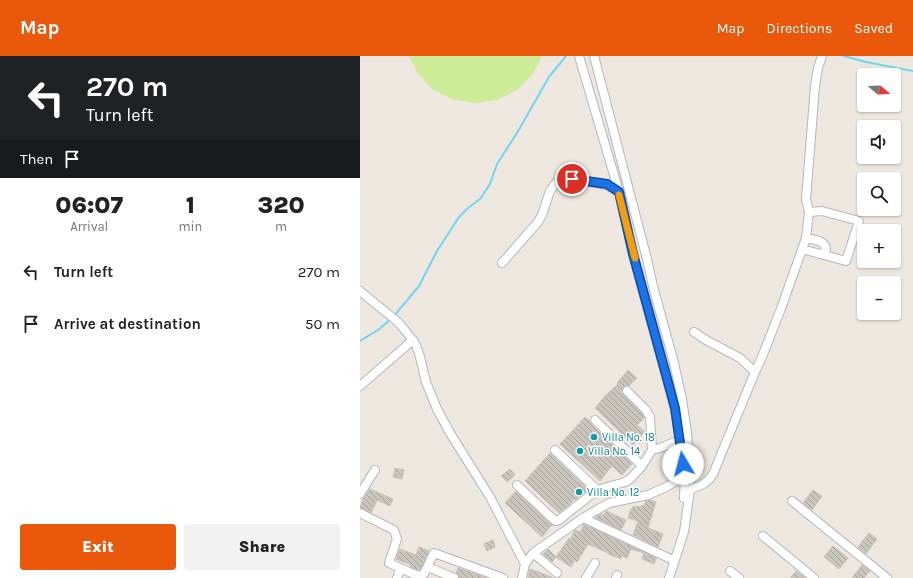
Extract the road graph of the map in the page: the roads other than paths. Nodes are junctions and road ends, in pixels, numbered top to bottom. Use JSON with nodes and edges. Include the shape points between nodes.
{"nodes":[{"id":1,"x":580,"y":56,"type":"edge"},
{"id":2,"x":594,"y":56,"type":"edge"},
{"id":3,"x":822,"y":56,"type":"edge"},
{"id":4,"x":601,"y":86,"type":"junction"},
{"id":5,"x":589,"y":89,"type":"junction"},
{"id":6,"x":619,"y":192,"type":"junction"},
{"id":7,"x":809,"y":212,"type":"junction"},
{"id":8,"x":806,"y":238,"type":"junction"},
{"id":9,"x":802,"y":248,"type":"junction"},
{"id":10,"x":820,"y":254,"type":"junction"},
{"id":11,"x":502,"y":263,"type":"dead end"},
{"id":12,"x":360,"y":291,"type":"edge"},
{"id":13,"x":694,"y":332,"type":"dead end"},
{"id":14,"x":413,"y":340,"type":"junction"},
{"id":15,"x":755,"y":372,"type":"junction"},
{"id":16,"x":360,"y":386,"type":"edge"},
{"id":17,"x":627,"y":391,"type":"dead end"},
{"id":18,"x":595,"y":420,"type":"dead end"},
{"id":19,"x":679,"y":440,"type":"junction"},
{"id":20,"x":555,"y":450,"type":"dead end"},
{"id":21,"x":652,"y":450,"type":"junction"},
{"id":22,"x":642,"y":466,"type":"junction"},
{"id":23,"x":375,"y":470,"type":"dead end"},
{"id":24,"x":685,"y":476,"type":"junction"},
{"id":25,"x":517,"y":485,"type":"dead end"},
{"id":26,"x":690,"y":489,"type":"junction"},
{"id":27,"x":597,"y":490,"type":"junction"},
{"id":28,"x":360,"y":494,"type":"edge"},
{"id":29,"x":792,"y":501,"type":"dead end"},
{"id":30,"x":360,"y":513,"type":"edge"},
{"id":31,"x":583,"y":518,"type":"junction"},
{"id":32,"x":763,"y":536,"type":"dead end"},
{"id":33,"x":533,"y":552,"type":"junction"},
{"id":34,"x":673,"y":560,"type":"junction"},
{"id":35,"x":595,"y":563,"type":"dead end"},
{"id":36,"x":526,"y":564,"type":"junction"},
{"id":37,"x":428,"y":567,"type":"junction"},
{"id":38,"x":401,"y":568,"type":"junction"},
{"id":39,"x":730,"y":571,"type":"dead end"},
{"id":40,"x":558,"y":573,"type":"dead end"},
{"id":41,"x":397,"y":578,"type":"edge"},
{"id":42,"x":454,"y":578,"type":"edge"},
{"id":43,"x":503,"y":578,"type":"edge"},
{"id":44,"x":522,"y":578,"type":"edge"},
{"id":45,"x":586,"y":578,"type":"edge"},
{"id":46,"x":664,"y":578,"type":"edge"},
{"id":47,"x":669,"y":578,"type":"edge"},
{"id":48,"x":739,"y":578,"type":"edge"},
{"id":49,"x":814,"y":578,"type":"edge"},
{"id":50,"x":887,"y":578,"type":"edge"}],
"edges":[{"from":1,"to":5,"type":"street"},
{"from":2,"to":4,"type":"street"},
{"from":3,"to":7,"type":"street","via":[[815,86],[809,156],[806,199]]},
{"from":4,"to":5,"type":"street"},
{"from":4,"to":26,"type":"street","via":[[682,399]]},
{"from":5,"to":6,"type":"street"},
{"from":6,"to":11,"type":"street","via":[[607,184],[572,179],[563,179],[556,183],[550,191],[538,222]]},
{"from":6,"to":19,"type":"street","via":[[633,254],[675,408]]},
{"from":7,"to":8,"type":"street"},
{"from":7,"to":10,"type":"street","via":[[822,211],[858,221],[846,261]]},
{"from":8,"to":9,"type":"street"},
{"from":8,"to":10,"type":"street","via":[[825,244],[824,253]]},
{"from":9,"to":10,"type":"street"},
{"from":9,"to":15,"type":"street"},
{"from":12,"to":14,"type":"street","via":[[398,322]]},
{"from":13,"to":15,"type":"street","via":[[740,358]]},
{"from":14,"to":16,"type":"street"},
{"from":14,"to":36,"type":"street","via":[[437,409],[490,497]]},
{"from":15,"to":26,"type":"street","via":[[713,474],[700,486]]},
{"from":17,"to":21,"type":"street","via":[[649,413]]},
{"from":18,"to":22,"type":"street"},
{"from":19,"to":21,"type":"street"},
{"from":19,"to":24,"type":"street"},
{"from":20,"to":27,"type":"street"},
{"from":21,"to":22,"type":"street"},
{"from":22,"to":27,"type":"street","via":[[625,482]]},
{"from":23,"to":28,"type":"street"},
{"from":24,"to":31,"type":"street","via":[[648,495],[609,503]]},
{"from":24,"to":34,"type":"street","via":[[684,506]]},
{"from":25,"to":27,"type":"street","via":[[556,521]]},
{"from":26,"to":47,"type":"street","via":[[684,532]]},
{"from":29,"to":50,"type":"street"},
{"from":30,"to":38,"type":"street","via":[[394,530],[397,539],[389,563]]},
{"from":31,"to":33,"type":"street"},
{"from":31,"to":34,"type":"street"},
{"from":32,"to":49,"type":"street"},
{"from":33,"to":36,"type":"street"},
{"from":33,"to":40,"type":"street"},
{"from":34,"to":46,"type":"street"},
{"from":35,"to":45,"type":"street"},
{"from":36,"to":44,"type":"street"},
{"from":37,"to":38,"type":"street","via":[[424,574],[418,576]]},
{"from":37,"to":42,"type":"street"},
{"from":37,"to":43,"type":"street","via":[[434,553]]},
{"from":38,"to":41,"type":"street"},
{"from":39,"to":48,"type":"street"}]}
